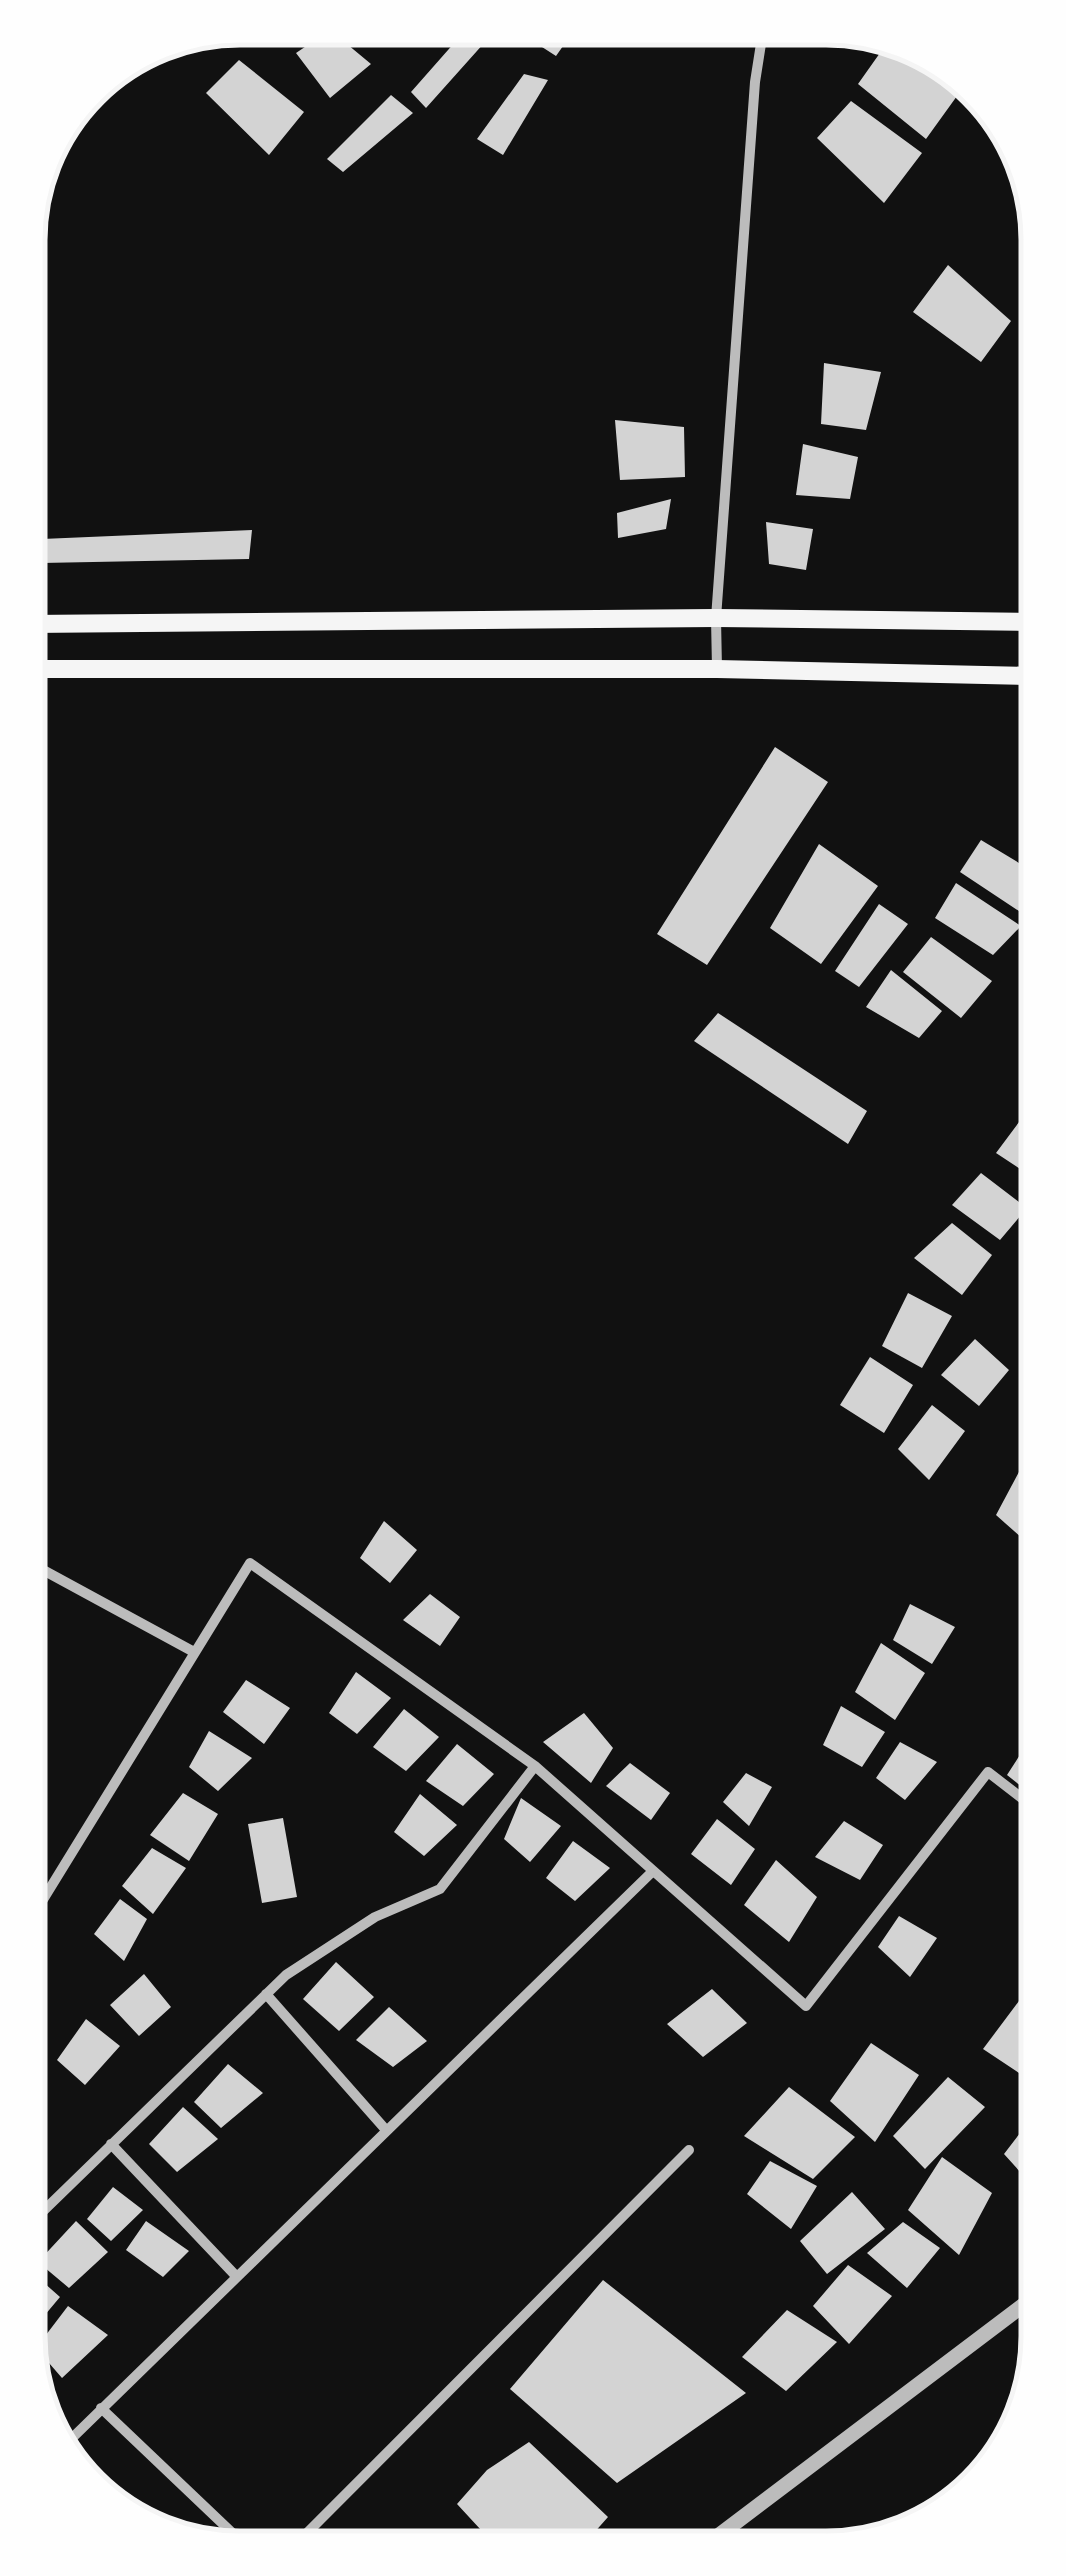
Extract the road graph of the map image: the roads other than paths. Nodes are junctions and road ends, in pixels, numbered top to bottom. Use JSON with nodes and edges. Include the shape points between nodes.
{"nodes":[{"id":1,"x":761,"y":45,"type":"edge"},
{"id":2,"x":716,"y":618,"type":"junction"},
{"id":3,"x":1021,"y":622,"type":"edge"},
{"id":4,"x":45,"y":624,"type":"edge"},
{"id":5,"x":717,"y":669,"type":"junction"},
{"id":6,"x":45,"y":670,"type":"edge"},
{"id":7,"x":1021,"y":676,"type":"edge"},
{"id":8,"x":45,"y":1571,"type":"edge"},
{"id":9,"x":194,"y":1652,"type":"junction"},
{"id":10,"x":535,"y":1766,"type":"junction"},
{"id":11,"x":1021,"y":1797,"type":"edge"},
{"id":12,"x":654,"y":1871,"type":"junction"},
{"id":13,"x":45,"y":1896,"type":"edge"},
{"id":14,"x":266,"y":1994,"type":"junction"},
{"id":15,"x":386,"y":2130,"type":"junction"},
{"id":16,"x":110,"y":2144,"type":"junction"},
{"id":17,"x":689,"y":2150,"type":"dead end"},
{"id":18,"x":45,"y":2209,"type":"edge"},
{"id":19,"x":236,"y":2276,"type":"junction"},
{"id":20,"x":1021,"y":2307,"type":"edge"},
{"id":21,"x":101,"y":2408,"type":"junction"},
{"id":22,"x":73,"y":2436,"type":"edge"},
{"id":23,"x":229,"y":2530,"type":"edge"},
{"id":24,"x":309,"y":2531,"type":"edge"},
{"id":25,"x":725,"y":2531,"type":"edge"}],
"edges":[{"from":1,"to":2,"type":"street"},
{"from":2,"to":3,"type":"main road"},
{"from":2,"to":4,"type":"main road"},
{"from":2,"to":5,"type":"street"},
{"from":5,"to":6,"type":"main road"},
{"from":5,"to":7,"type":"main road"},
{"from":8,"to":9,"type":"street"},
{"from":9,"to":10,"type":"street","via":[[250,1563]]},
{"from":9,"to":13,"type":"street"},
{"from":10,"to":12,"type":"street"},
{"from":10,"to":14,"type":"street","via":[[440,1889],[375,1917]]},
{"from":11,"to":12,"type":"street","via":[[988,1772],[806,2006]]},
{"from":12,"to":15,"type":"street"},
{"from":14,"to":15,"type":"street"},
{"from":14,"to":16,"type":"street"},
{"from":15,"to":19,"type":"street"},
{"from":16,"to":18,"type":"street"},
{"from":16,"to":19,"type":"street"},
{"from":17,"to":24,"type":"street"},
{"from":19,"to":21,"type":"street"},
{"from":20,"to":25,"type":"street"},
{"from":21,"to":22,"type":"street"},
{"from":21,"to":23,"type":"street"}]}
